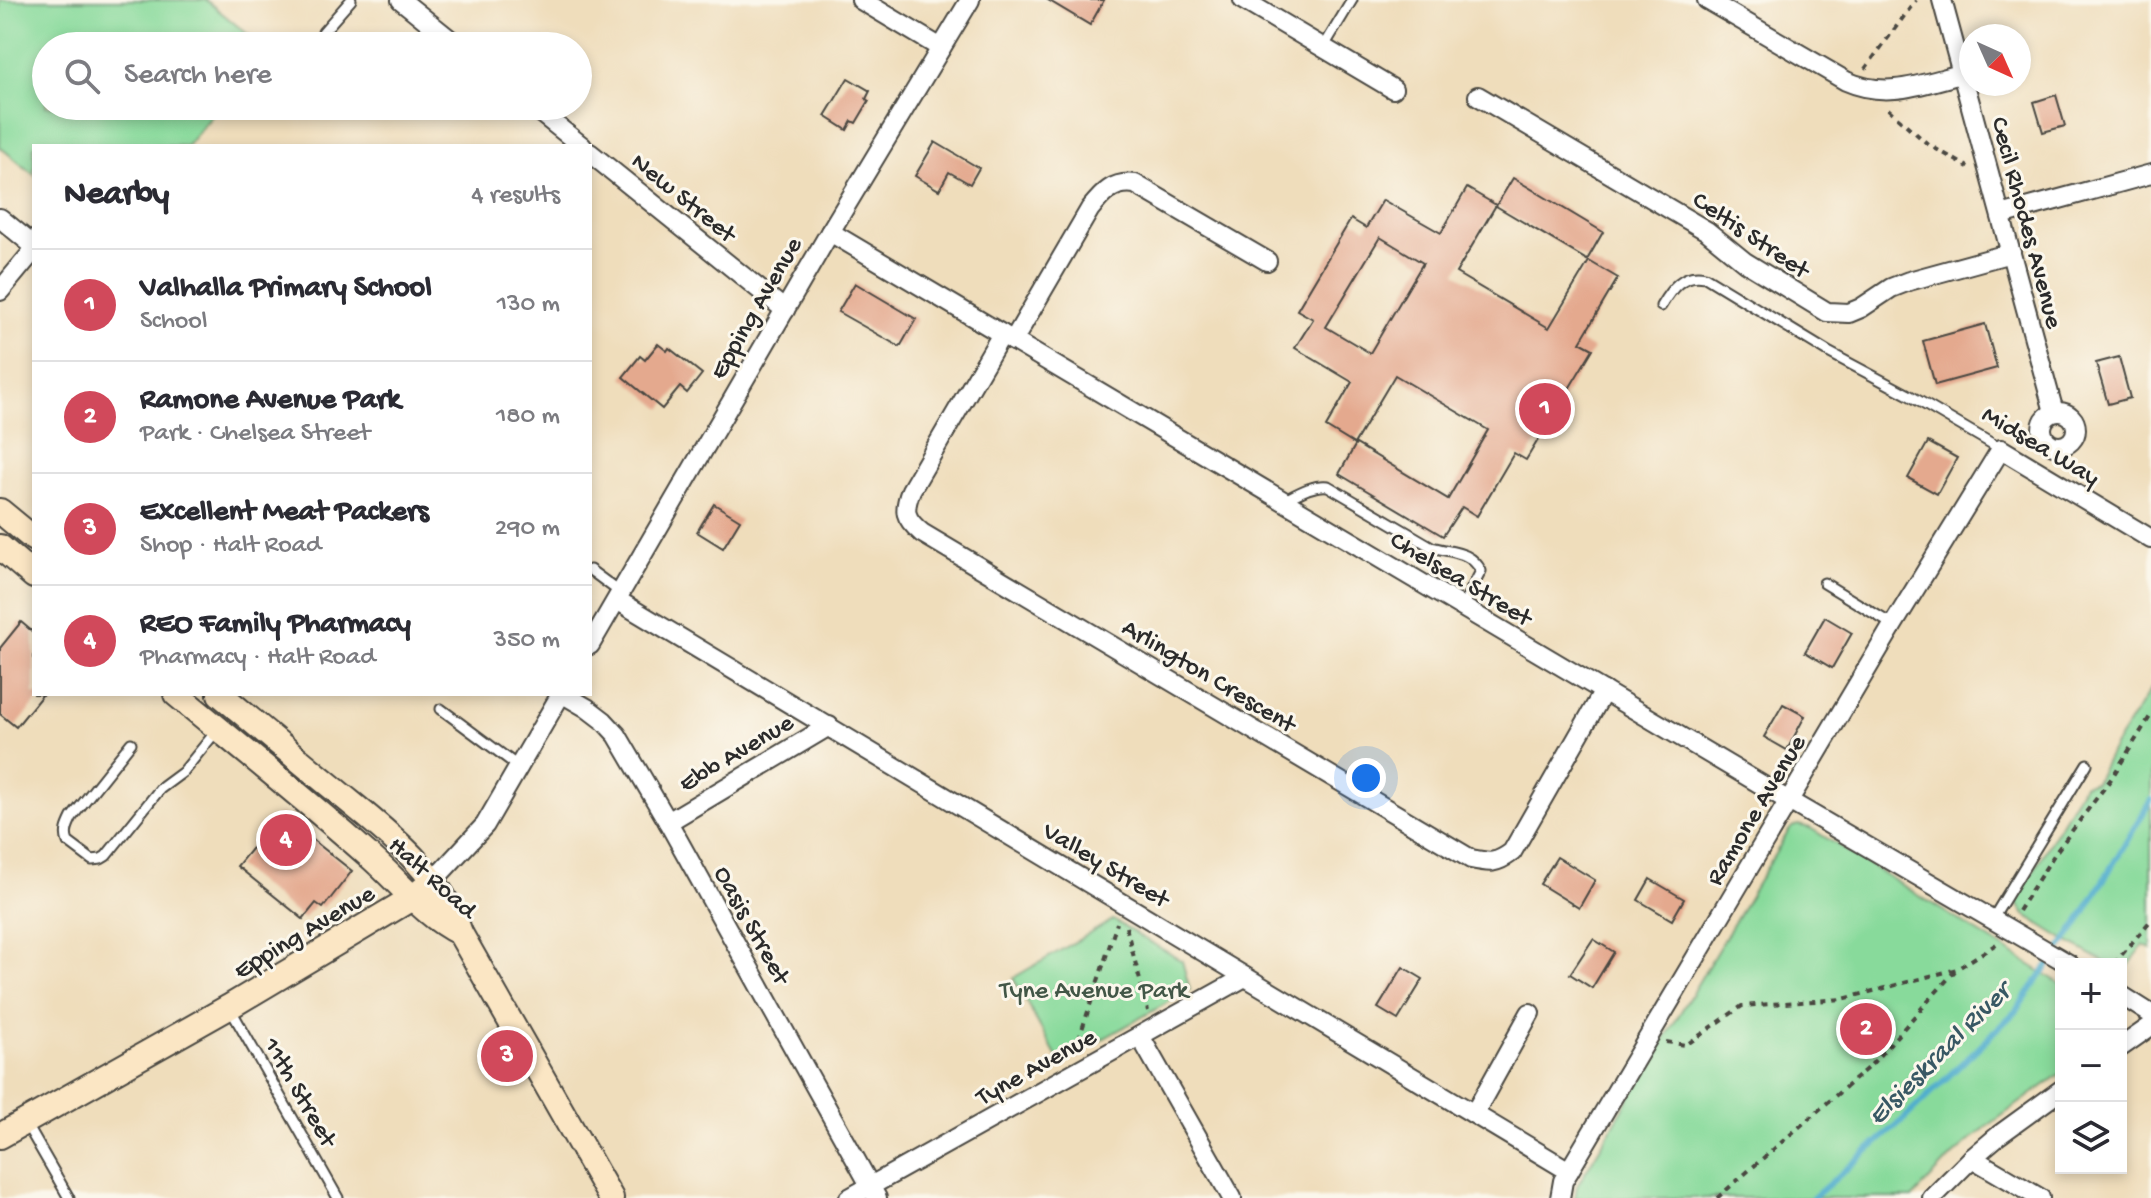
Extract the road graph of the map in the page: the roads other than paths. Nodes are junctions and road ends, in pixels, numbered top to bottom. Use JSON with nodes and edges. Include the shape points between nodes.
{"nodes":[{"id":1,"x":351,"y":0,"type":"edge"},
{"id":2,"x":861,"y":0,"type":"edge"},
{"id":3,"x":970,"y":0,"type":"edge"},
{"id":4,"x":1352,"y":0,"type":"edge"},
{"id":5,"x":1707,"y":0,"type":"edge"},
{"id":6,"x":1942,"y":0,"type":"edge"},
{"id":7,"x":403,"y":1,"type":"edge"},
{"id":8,"x":1253,"y":3,"type":"edge"},
{"id":9,"x":323,"y":32,"type":"dead end"},
{"id":10,"x":441,"y":32,"type":"edge"},
{"id":11,"x":941,"y":48,"type":"junction"},
{"id":12,"x":1323,"y":48,"type":"junction"},
{"id":13,"x":1959,"y":66,"type":"edge"},
{"id":14,"x":1959,"y":74,"type":"edge"},
{"id":15,"x":1393,"y":89,"type":"dead end"},
{"id":16,"x":1478,"y":96,"type":"dead end"},
{"id":17,"x":1967,"y":96,"type":"edge"},
{"id":18,"x":550,"y":120,"type":"edge"},
{"id":19,"x":580,"y":144,"type":"edge"},
{"id":20,"x":592,"y":155,"type":"edge"},
{"id":21,"x":2151,"y":174,"type":"edge"},
{"id":22,"x":2001,"y":215,"type":"junction"},
{"id":23,"x":0,"y":218,"type":"edge"},
{"id":24,"x":830,"y":232,"type":"junction"},
{"id":25,"x":32,"y":246,"type":"edge"},
{"id":26,"x":32,"y":251,"type":"edge"},
{"id":27,"x":2011,"y":253,"type":"junction"},
{"id":28,"x":1267,"y":261,"type":"dead end"},
{"id":29,"x":0,"y":291,"type":"edge"},
{"id":30,"x":1661,"y":306,"type":"dead end"},
{"id":31,"x":785,"y":310,"type":"junction"},
{"id":32,"x":1008,"y":338,"type":"junction"},
{"id":33,"x":2054,"y":412,"type":"junction"},
{"id":34,"x":2001,"y":449,"type":"junction"},
{"id":35,"x":1283,"y":501,"type":"junction"},
{"id":36,"x":0,"y":511,"type":"edge"},
{"id":37,"x":32,"y":537,"type":"edge"},
{"id":38,"x":2151,"y":539,"type":"edge"},
{"id":39,"x":0,"y":547,"type":"edge"},
{"id":40,"x":592,"y":572,"type":"edge"},
{"id":41,"x":32,"y":574,"type":"edge"},
{"id":42,"x":1824,"y":583,"type":"dead end"},
{"id":43,"x":619,"y":597,"type":"junction"},
{"id":44,"x":1462,"y":607,"type":"junction"},
{"id":45,"x":1893,"y":625,"type":"junction"},
{"id":46,"x":592,"y":642,"type":"edge"},
{"id":47,"x":1604,"y":691,"type":"junction"},
{"id":48,"x":178,"y":696,"type":"edge"},
{"id":49,"x":222,"y":696,"type":"edge"},
{"id":50,"x":561,"y":696,"type":"edge"},
{"id":51,"x":565,"y":696,"type":"edge"},
{"id":52,"x":441,"y":709,"type":"dead end"},
{"id":53,"x":829,"y":726,"type":"junction"},
{"id":54,"x":218,"y":729,"type":"junction"},
{"id":55,"x":131,"y":743,"type":"dead end"},
{"id":56,"x":2087,"y":764,"type":"dead end"},
{"id":57,"x":519,"y":767,"type":"junction"},
{"id":58,"x":1789,"y":801,"type":"junction"},
{"id":59,"x":668,"y":822,"type":"junction"},
{"id":60,"x":433,"y":881,"type":"junction"},
{"id":61,"x":412,"y":898,"type":"junction"},
{"id":62,"x":1992,"y":920,"type":"junction"},
{"id":63,"x":460,"y":933,"type":"junction"},
{"id":64,"x":2056,"y":958,"type":"edge"},
{"id":65,"x":1245,"y":977,"type":"junction"},
{"id":66,"x":2127,"y":999,"type":"edge"},
{"id":67,"x":229,"y":1007,"type":"junction"},
{"id":68,"x":1530,"y":1013,"type":"dead end"},
{"id":69,"x":2151,"y":1014,"type":"edge"},
{"id":70,"x":2151,"y":1026,"type":"edge"},
{"id":71,"x":1140,"y":1036,"type":"junction"},
{"id":72,"x":2127,"y":1043,"type":"edge"},
{"id":73,"x":2055,"y":1094,"type":"edge"},
{"id":74,"x":1474,"y":1114,"type":"junction"},
{"id":75,"x":26,"y":1122,"type":"junction"},
{"id":76,"x":0,"y":1136,"type":"edge"},
{"id":77,"x":1972,"y":1158,"type":"junction"},
{"id":78,"x":1569,"y":1171,"type":"junction"},
{"id":79,"x":874,"y":1192,"type":"edge"},
{"id":80,"x":69,"y":1198,"type":"edge"},
{"id":81,"x":338,"y":1198,"type":"edge"},
{"id":82,"x":611,"y":1198,"type":"edge"},
{"id":83,"x":849,"y":1198,"type":"edge"},
{"id":84,"x":1232,"y":1198,"type":"edge"},
{"id":85,"x":1560,"y":1198,"type":"edge"},
{"id":86,"x":1932,"y":1198,"type":"edge"},
{"id":87,"x":2040,"y":1198,"type":"edge"}],
"edges":[{"from":1,"to":9,"type":"lane"},
{"from":2,"to":11,"type":"street"},
{"from":3,"to":11,"type":"street","name":"Epping Avenue"},
{"from":4,"to":12,"type":"lane"},
{"from":5,"to":14,"type":"street","via":[[1858,86],[1893,90]]},
{"from":6,"to":13,"type":"street","name":"Cecil Rhodes Avenue"},
{"from":7,"to":10,"type":"street"},
{"from":8,"to":12,"type":"street"},
{"from":11,"to":24,"type":"street","name":"Epping Avenue"},
{"from":12,"to":15,"type":"street"},
{"from":16,"to":27,"type":"street","name":"Celtis Street","via":[[1707,231],[1745,262],[1827,312],[1849,313],[1909,281]]},
{"from":17,"to":22,"type":"street","name":"Cecil Rhodes Avenue"},
{"from":18,"to":19,"type":"street"},
{"from":20,"to":31,"type":"street","name":"New Street"},
{"from":21,"to":22,"type":"street"},
{"from":22,"to":27,"type":"street","name":"Cecil Rhodes Avenue"},
{"from":23,"to":25,"type":"street"},
{"from":24,"to":31,"type":"street","name":"Epping Avenue"},
{"from":24,"to":32,"type":"street","name":"Chelsea Street"},
{"from":26,"to":29,"type":"street"},
{"from":27,"to":33,"type":"street","name":"Cecil Rhodes Avenue"},
{"from":28,"to":32,"type":"street","via":[[1135,184],[1113,186],[1090,209]]},
{"from":30,"to":34,"type":"lane","name":"Midsea Way","via":[[1683,280],[1701,276]]},
{"from":31,"to":43,"type":"street","name":"Epping Avenue"},
{"from":32,"to":35,"type":"street","name":"Chelsea Street"},
{"from":32,"to":47,"type":"street","name":"Arlington Crescent","via":[[911,490],[906,504],[912,525],[1430,835],[1488,863],[1512,852]]},
{"from":33,"to":33,"type":"street","name":"Cecil Rhodes Avenue","via":[[2043,420],[2042,434],[2050,445],[2069,444],[2076,432],[2073,419]]},
{"from":34,"to":38,"type":"street","name":"Midsea Way"},
{"from":34,"to":45,"type":"street","name":"Ramone Avenue"},
{"from":35,"to":44,"type":"street","name":"Chelsea Street"},
{"from":35,"to":44,"type":"lane","via":[[1312,487],[1328,486],[1432,547],[1470,556],[1481,571]]},
{"from":36,"to":37,"type":"street"},
{"from":39,"to":41,"type":"street"},
{"from":40,"to":43,"type":"lane"},
{"from":42,"to":45,"type":"lane"},
{"from":43,"to":46,"type":"street","name":"Epping Avenue"},
{"from":43,"to":53,"type":"street","name":"Valley Street"},
{"from":44,"to":47,"type":"street","name":"Chelsea Street"},
{"from":45,"to":58,"type":"street","name":"Ramone Avenue"},
{"from":47,"to":58,"type":"street","name":"Chelsea Street"},
{"from":48,"to":54,"type":"street","name":"Halt Road"},
{"from":49,"to":60,"type":"street","name":"Halt Road","via":[[401,846]]},
{"from":50,"to":57,"type":"street","name":"Epping Avenue"},
{"from":51,"to":59,"type":"street","name":"Oasis Street","via":[[617,735]]},
{"from":52,"to":57,"type":"lane"},
{"from":53,"to":59,"type":"street","name":"Ebb Avenue"},
{"from":53,"to":65,"type":"street","name":"Valley Street"},
{"from":54,"to":55,"type":"lane","via":[[106,856],[88,858],[68,842],[67,827]]},
{"from":54,"to":61,"type":"street","name":"Halt Road","via":[[353,841]]},
{"from":56,"to":62,"type":"lane"},
{"from":57,"to":60,"type":"street","name":"Epping Avenue","via":[[485,825]]},
{"from":58,"to":62,"type":"street","name":"Chelsea Street"},
{"from":58,"to":78,"type":"street","name":"Ramone Avenue"},
{"from":59,"to":79,"type":"street","name":"Oasis Street"},
{"from":60,"to":61,"type":"street","name":"Epping Avenue"},
{"from":60,"to":63,"type":"street","name":"Halt Road","via":[[454,912]]},
{"from":61,"to":63,"type":"street","name":"Halt Road"},
{"from":61,"to":67,"type":"street","name":"Epping Avenue"},
{"from":62,"to":64,"type":"street","name":"Chelsea Street","via":[[2005,935]]},
{"from":63,"to":82,"type":"street","name":"Halt Road"},
{"from":65,"to":71,"type":"street","name":"Tyne Avenue"},
{"from":65,"to":74,"type":"street","name":"Valley Street"},
{"from":66,"to":69,"type":"street"},
{"from":67,"to":75,"type":"street","name":"Epping Avenue"},
{"from":67,"to":81,"type":"lane","name":"11th Street"},
{"from":68,"to":74,"type":"street"},
{"from":70,"to":72,"type":"street"},
{"from":71,"to":79,"type":"street","name":"Tyne Avenue"},
{"from":71,"to":84,"type":"street"},
{"from":73,"to":77,"type":"street"},
{"from":74,"to":78,"type":"street","name":"Valley Street"},
{"from":75,"to":76,"type":"street","name":"Epping Avenue"},
{"from":75,"to":80,"type":"lane"},
{"from":77,"to":86,"type":"street"},
{"from":77,"to":87,"type":"street"},
{"from":78,"to":85,"type":"street","name":"Ramone Avenue"},
{"from":79,"to":83,"type":"street","name":"Tyne Avenue"}]}
